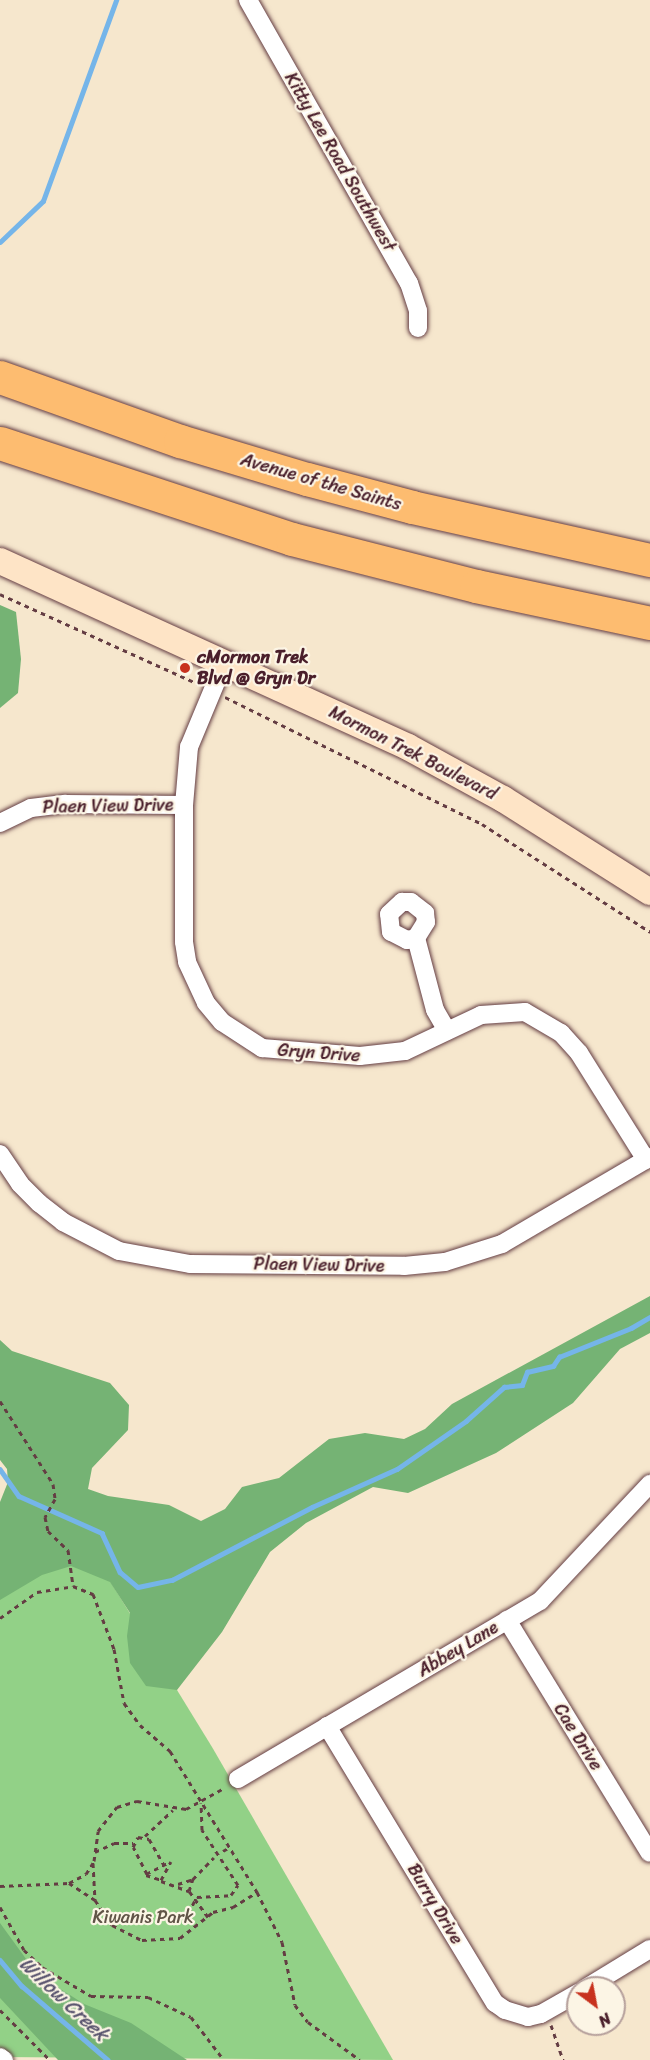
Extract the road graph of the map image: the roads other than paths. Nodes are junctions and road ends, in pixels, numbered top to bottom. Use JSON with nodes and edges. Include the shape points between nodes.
{"nodes":[{"id":1,"x":248,"y":0,"type":"edge"},
{"id":2,"x":418,"y":328,"type":"dead end"},
{"id":3,"x":0,"y":377,"type":"edge"},
{"id":4,"x":0,"y":443,"type":"edge"},
{"id":5,"x":650,"y":560,"type":"edge"},
{"id":6,"x":0,"y":561,"type":"edge"},
{"id":7,"x":650,"y":623,"type":"edge"},
{"id":8,"x":224,"y":663,"type":"junction"},
{"id":9,"x":184,"y":805,"type":"junction"},
{"id":10,"x":0,"y":823,"type":"edge"},
{"id":11,"x":650,"y":892,"type":"edge"},
{"id":12,"x":416,"y":938,"type":"dead end"},
{"id":13,"x":447,"y":1032,"type":"junction"},
{"id":14,"x":0,"y":1154,"type":"edge"},
{"id":15,"x":648,"y":1159,"type":"edge"},
{"id":16,"x":650,"y":1484,"type":"edge"},
{"id":17,"x":507,"y":1620,"type":"junction"},
{"id":18,"x":327,"y":1726,"type":"junction"},
{"id":19,"x":238,"y":1779,"type":"road end"},
{"id":20,"x":650,"y":1853,"type":"edge"},
{"id":21,"x":650,"y":1949,"type":"edge"},
{"id":22,"x":606,"y":1976,"type":"edge"},
{"id":23,"x":566,"y":2000,"type":"edge"},
{"id":24,"x":0,"y":2057,"type":"edge"},
{"id":25,"x":4,"y":2060,"type":"edge"}],
"edges":[{"from":1,"to":2,"type":"street","name":"Kitty Lee Road Southwest","via":[[409,284],[418,311]]},
{"from":3,"to":5,"type":"highway","name":"Avenue of the Saints","via":[[159,434],[307,479],[412,507]]},
{"from":4,"to":7,"type":"highway","via":[[303,542],[476,586]]},
{"from":6,"to":8,"type":"main road","name":"Mormon Trek Boulevard"},
{"from":8,"to":9,"type":"street","name":"Gryn Drive","via":[[189,747]]},
{"from":8,"to":11,"type":"main road","name":"Mormon Trek Boulevard","via":[[408,747],[503,799]]},
{"from":9,"to":10,"type":"street","name":"Plaen View Drive","via":[[66,804],[31,808]]},
{"from":9,"to":13,"type":"street","name":"Gryn Drive","via":[[188,962],[206,1003],[222,1022],[262,1048],[348,1056],[405,1051]]},
{"from":12,"to":13,"type":"street","via":[[435,1010]]},
{"from":13,"to":15,"type":"street","name":"Gryn Drive","via":[[481,1015],[504,1011],[525,1012],[545,1020],[579,1053]]},
{"from":14,"to":15,"type":"street","name":"Plaen View Drive","via":[[20,1184],[55,1216],[119,1251],[190,1264],[404,1266],[445,1262],[502,1244]]},
{"from":16,"to":17,"type":"street","name":"Abbey Lane","via":[[556,1587]]},
{"from":17,"to":18,"type":"street","name":"Abbey Lane"},
{"from":17,"to":20,"type":"street","name":"Cae Drive"},
{"from":18,"to":19,"type":"street","name":"Abbey Lane"},
{"from":18,"to":23,"type":"street","name":"Burry Drive","via":[[495,2003],[516,2015],[534,2015]]},
{"from":21,"to":22,"type":"street"},
{"from":24,"to":25,"type":"street"}]}
